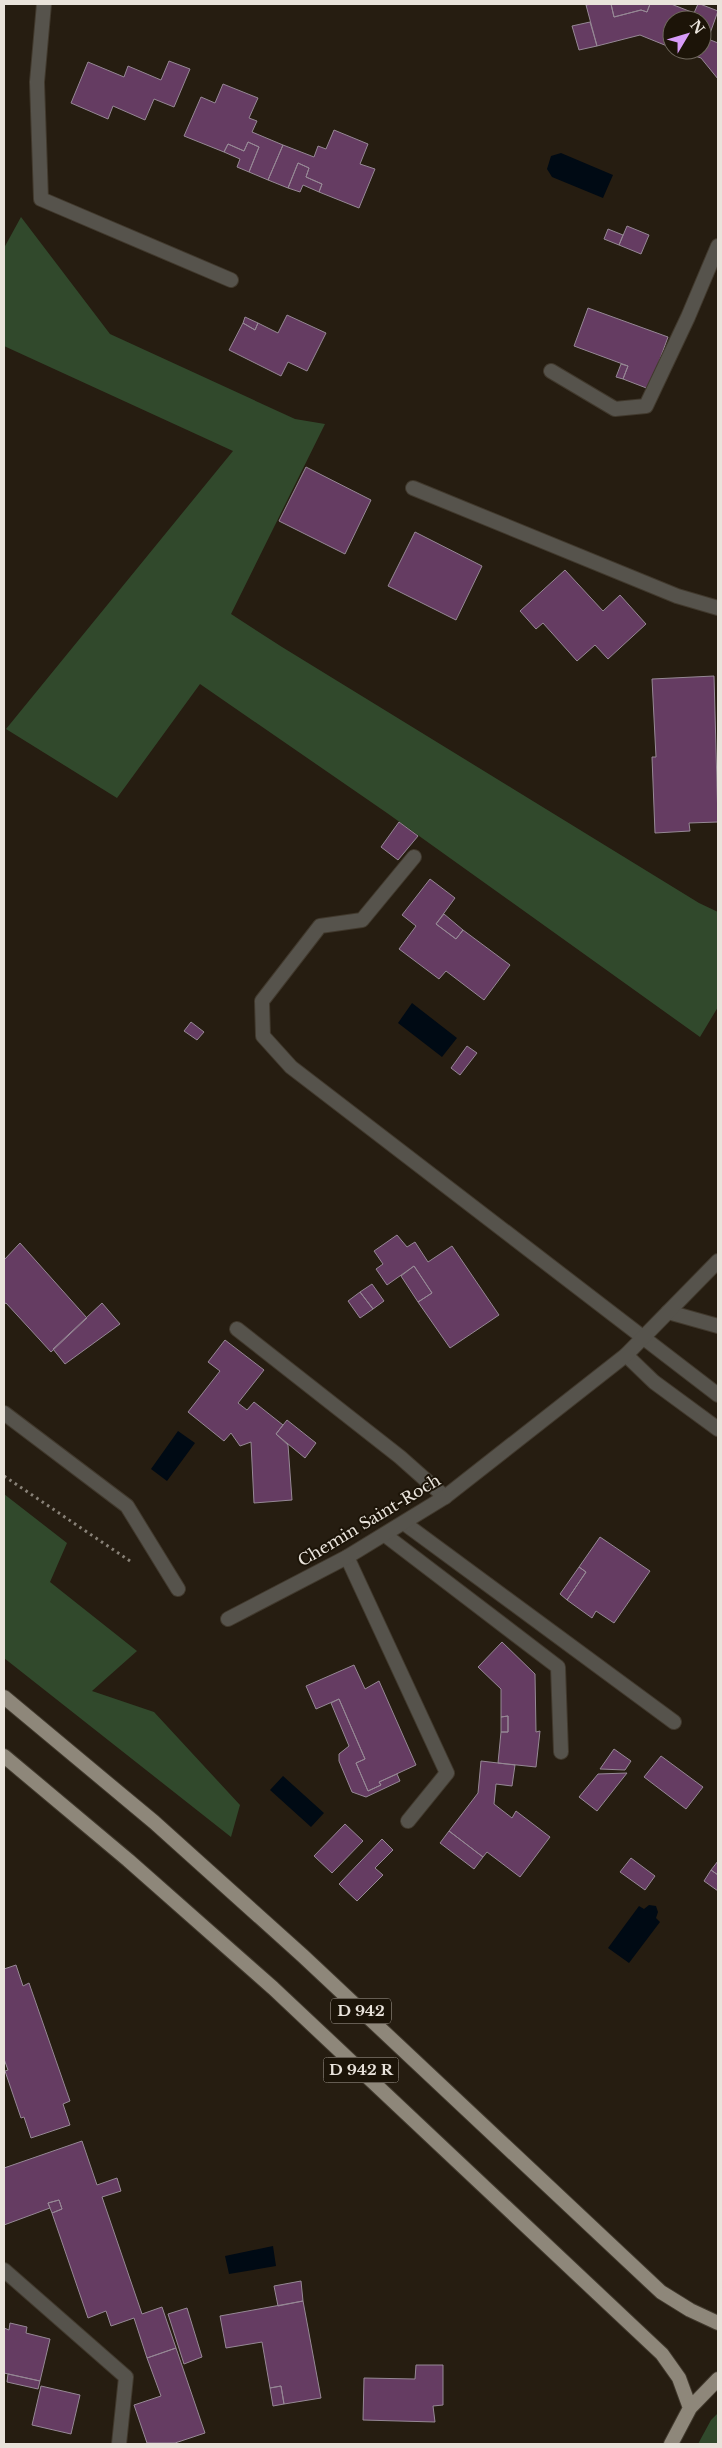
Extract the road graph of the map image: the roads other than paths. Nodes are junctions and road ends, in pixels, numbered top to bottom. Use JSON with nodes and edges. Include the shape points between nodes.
{"nodes":[{"id":1,"x":44,"y":4,"type":"edge"},
{"id":2,"x":718,"y":246,"type":"edge"},
{"id":3,"x":231,"y":280,"type":"dead end"},
{"id":4,"x":551,"y":371,"type":"dead end"},
{"id":5,"x":413,"y":488,"type":"dead end"},
{"id":6,"x":718,"y":608,"type":"edge"},
{"id":7,"x":414,"y":858,"type":"dead end"},
{"id":8,"x":718,"y":1261,"type":"edge"},
{"id":9,"x":668,"y":1312,"type":"junction"},
{"id":10,"x":718,"y":1326,"type":"edge"},
{"id":11,"x":237,"y":1329,"type":"dead end"},
{"id":12,"x":644,"y":1337,"type":"junction"},
{"id":13,"x":626,"y":1355,"type":"junction"},
{"id":14,"x":718,"y":1395,"type":"edge"},
{"id":15,"x":4,"y":1413,"type":"edge"},
{"id":16,"x":718,"y":1429,"type":"edge"},
{"id":17,"x":445,"y":1497,"type":"junction"},
{"id":18,"x":404,"y":1523,"type":"junction"},
{"id":19,"x":385,"y":1535,"type":"junction"},
{"id":20,"x":347,"y":1557,"type":"junction"},
{"id":21,"x":178,"y":1589,"type":"dead end"},
{"id":22,"x":228,"y":1618,"type":"dead end"},
{"id":23,"x":4,"y":1697,"type":"edge"},
{"id":24,"x":674,"y":1722,"type":"dead end"},
{"id":25,"x":561,"y":1752,"type":"dead end"},
{"id":26,"x":4,"y":1756,"type":"edge"},
{"id":27,"x":408,"y":1821,"type":"dead end"},
{"id":28,"x":4,"y":2270,"type":"edge"},
{"id":29,"x":718,"y":2323,"type":"edge"},
{"id":30,"x":718,"y":2379,"type":"edge"},
{"id":31,"x":690,"y":2408,"type":"junction"},
{"id":32,"x":119,"y":2444,"type":"edge"},
{"id":33,"x":671,"y":2444,"type":"edge"}],
"edges":[{"from":1,"to":3,"type":"street","via":[[36,82],[41,199]]},
{"from":2,"to":4,"type":"street","via":[[646,406],[615,410]]},
{"from":5,"to":6,"type":"street","via":[[677,596]]},
{"from":7,"to":12,"type":"street","via":[[362,920],[320,926],[262,1001],[262,1036],[291,1067]]},
{"from":8,"to":9,"type":"street","name":"Chemin Saint-Roch"},
{"from":9,"to":10,"type":"street"},
{"from":9,"to":12,"type":"street","name":"Chemin Saint-Roch"},
{"from":11,"to":17,"type":"street","via":[[400,1457]]},
{"from":12,"to":13,"type":"street","name":"Chemin Saint-Roch"},
{"from":12,"to":14,"type":"street"},
{"from":13,"to":16,"type":"street","via":[[654,1382]]},
{"from":13,"to":17,"type":"street","name":"Chemin Saint-Roch"},
{"from":15,"to":21,"type":"street","via":[[127,1506]]},
{"from":17,"to":18,"type":"street","name":"Chemin Saint-Roch"},
{"from":18,"to":19,"type":"street","name":"Chemin Saint-Roch"},
{"from":18,"to":24,"type":"street"},
{"from":19,"to":20,"type":"street","name":"Chemin Saint-Roch"},
{"from":19,"to":25,"type":"street","via":[[558,1667]]},
{"from":20,"to":22,"type":"street","name":"Chemin Saint-Roch"},
{"from":20,"to":27,"type":"street","via":[[447,1773]]},
{"from":23,"to":29,"type":"main road","number":"D 942","via":[[154,1822],[296,1950],[654,2286],[690,2310]]},
{"from":26,"to":31,"type":"main road","number":"D 942 R","via":[[273,1988],[662,2354],[679,2378]]},
{"from":28,"to":32,"type":"street","via":[[126,2377]]},
{"from":30,"to":31,"type":"main road"},
{"from":31,"to":33,"type":"main road"}]}
